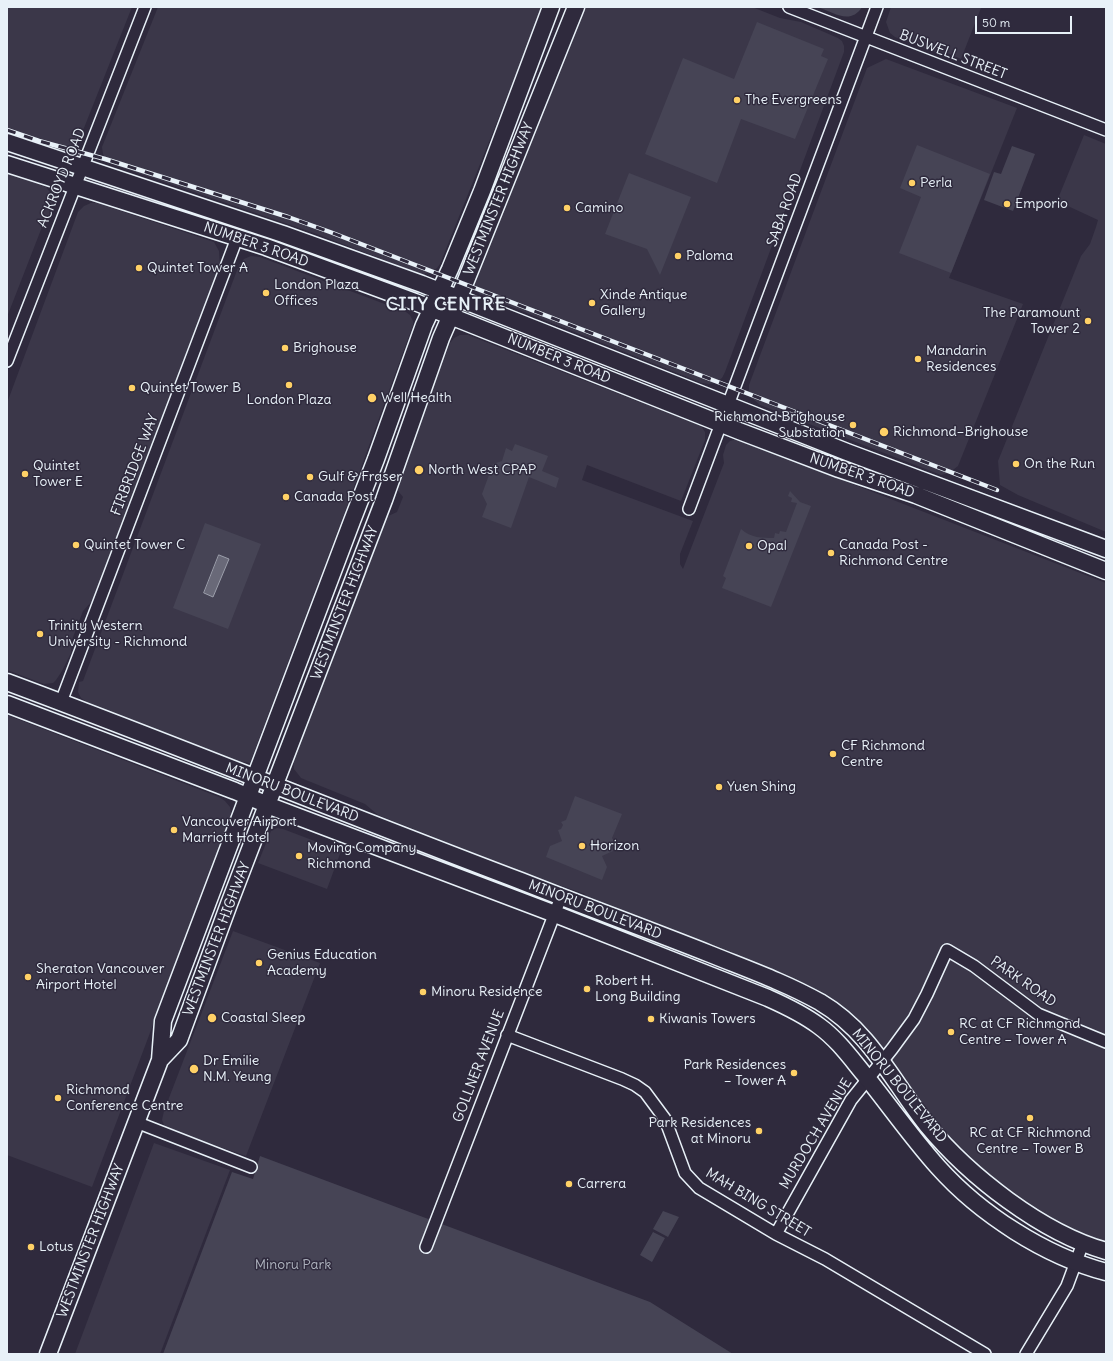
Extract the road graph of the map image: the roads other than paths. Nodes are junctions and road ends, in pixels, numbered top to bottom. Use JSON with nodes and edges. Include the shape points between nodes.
{"nodes":[{"id":1,"x":145,"y":7,"type":"edge"},
{"id":2,"x":551,"y":7,"type":"edge"},
{"id":3,"x":576,"y":7,"type":"edge"},
{"id":4,"x":789,"y":7,"type":"edge"},
{"id":5,"x":877,"y":7,"type":"edge"},
{"id":6,"x":866,"y":37,"type":"junction"},
{"id":7,"x":1106,"y":130,"type":"edge"},
{"id":8,"x":7,"y":142,"type":"edge"},
{"id":9,"x":7,"y":164,"type":"edge"},
{"id":10,"x":82,"y":167,"type":"junction"},
{"id":11,"x":74,"y":186,"type":"junction"},
{"id":12,"x":237,"y":238,"type":"junction"},
{"id":13,"x":439,"y":291,"type":"junction"},
{"id":14,"x":458,"y":299,"type":"junction"},
{"id":15,"x":431,"y":308,"type":"junction"},
{"id":16,"x":450,"y":316,"type":"junction"},
{"id":17,"x":7,"y":361,"type":"edge"},
{"id":18,"x":729,"y":405,"type":"junction"},
{"id":19,"x":721,"y":424,"type":"junction"},
{"id":20,"x":689,"y":509,"type":"dead end"},
{"id":21,"x":1106,"y":549,"type":"edge"},
{"id":22,"x":1106,"y":570,"type":"edge"},
{"id":23,"x":7,"y":682,"type":"edge"},
{"id":24,"x":61,"y":702,"type":"junction"},
{"id":25,"x":7,"y":704,"type":"edge"},
{"id":26,"x":255,"y":778,"type":"junction"},
{"id":27,"x":275,"y":786,"type":"junction"},
{"id":28,"x":248,"y":797,"type":"junction"},
{"id":29,"x":268,"y":805,"type":"junction"},
{"id":30,"x":562,"y":897,"type":"junction"},
{"id":31,"x":555,"y":914,"type":"junction"},
{"id":32,"x":947,"y":950,"type":"joint"},
{"id":33,"x":507,"y":1035,"type":"junction"},
{"id":34,"x":1106,"y":1042,"type":"edge"},
{"id":35,"x":160,"y":1060,"type":"junction"},
{"id":36,"x":882,"y":1062,"type":"junction"},
{"id":37,"x":868,"y":1079,"type":"junction"},
{"id":38,"x":136,"y":1122,"type":"junction"},
{"id":39,"x":252,"y":1167,"type":"dead end"},
{"id":40,"x":776,"y":1234,"type":"junction"},
{"id":41,"x":1083,"y":1243,"type":"junction"},
{"id":42,"x":426,"y":1247,"type":"dead end"},
{"id":43,"x":1106,"y":1251,"type":"edge"},
{"id":44,"x":1076,"y":1262,"type":"junction"},
{"id":45,"x":1106,"y":1272,"type":"edge"},
{"id":46,"x":48,"y":1354,"type":"edge"},
{"id":47,"x":985,"y":1354,"type":"edge"},
{"id":48,"x":1026,"y":1354,"type":"edge"}],
"edges":[{"from":1,"to":10,"type":"street","name":"ACKROYD ROAD"},
{"from":2,"to":13,"type":"main road","name":"WESTMINSTER HIGHWAY","via":[[482,191]]},
{"from":3,"to":14,"type":"main road","name":"WESTMINSTER HIGHWAY"},
{"from":4,"to":6,"type":"street","name":"BUSWELL STREET"},
{"from":5,"to":6,"type":"street","name":"SABA ROAD"},
{"from":6,"to":7,"type":"street","name":"BUSWELL STREET"},
{"from":6,"to":18,"type":"street","name":"SABA ROAD"},
{"from":8,"to":10,"type":"main road","name":"NUMBER 3 ROAD"},
{"from":9,"to":11,"type":"main road","name":"NUMBER 3 ROAD"},
{"from":10,"to":11,"type":"street","name":"ACKROYD ROAD"},
{"from":10,"to":13,"type":"main road","name":"NUMBER 3 ROAD","via":[[316,246]]},
{"from":11,"to":12,"type":"main road","name":"NUMBER 3 ROAD"},
{"from":11,"to":17,"type":"street","name":"ACKROYD ROAD"},
{"from":12,"to":15,"type":"main road","name":"NUMBER 3 ROAD"},
{"from":12,"to":24,"type":"street","name":"FIRBRIDGE WAY"},
{"from":13,"to":14,"type":"main road","name":"NUMBER 3 ROAD"},
{"from":13,"to":15,"type":"main road","name":"WESTMINSTER HIGHWAY"},
{"from":14,"to":16,"type":"main road","name":"WESTMINSTER HIGHWAY"},
{"from":14,"to":18,"type":"main road","name":"NUMBER 3 ROAD"},
{"from":15,"to":16,"type":"main road","name":"NUMBER 3 ROAD"},
{"from":15,"to":26,"type":"main road","name":"WESTMINSTER HIGHWAY"},
{"from":16,"to":19,"type":"main road","name":"NUMBER 3 ROAD"},
{"from":16,"to":27,"type":"main road","name":"WESTMINSTER HIGHWAY","via":[[384,500]]},
{"from":18,"to":19,"type":"street","name":"SABA ROAD"},
{"from":18,"to":21,"type":"main road","name":"NUMBER 3 ROAD","via":[[895,471]]},
{"from":19,"to":20,"type":"street","name":"SABA ROAD"},
{"from":19,"to":22,"type":"main road","name":"NUMBER 3 ROAD","via":[[916,495]]},
{"from":23,"to":24,"type":"main road","name":"MINORU BOULEVARD"},
{"from":24,"to":26,"type":"main road","name":"MINORU BOULEVARD"},
{"from":25,"to":28,"type":"main road","name":"MINORU BOULEVARD"},
{"from":26,"to":27,"type":"main road","name":"MINORU BOULEVARD"},
{"from":26,"to":28,"type":"main road","name":"WESTMINSTER HIGHWAY"},
{"from":27,"to":29,"type":"main road","name":"WESTMINSTER HIGHWAY"},
{"from":27,"to":30,"type":"main road","name":"MINORU BOULEVARD"},
{"from":28,"to":29,"type":"main road","name":"MINORU BOULEVARD"},
{"from":28,"to":35,"type":"main road","name":"WESTMINSTER HIGHWAY","via":[[163,1021]]},
{"from":29,"to":31,"type":"main road","name":"MINORU BOULEVARD"},
{"from":29,"to":35,"type":"main road","name":"WESTMINSTER HIGHWAY","via":[[179,1040]]},
{"from":30,"to":31,"type":"street","name":"GOLLNER AVENUE"},
{"from":30,"to":36,"type":"main road","name":"MINORU BOULEVARD","via":[[790,986],[832,1010],[859,1034]]},
{"from":31,"to":33,"type":"street","name":"GOLLNER AVENUE"},
{"from":31,"to":37,"type":"main road","name":"MINORU BOULEVARD","via":[[796,1011],[820,1027],[844,1049]]},
{"from":32,"to":34,"type":"street","name":"PARK ROAD","via":[[985,974],[1038,1014]]},
{"from":32,"to":36,"type":"street","name":"MURDOCH AVENUE","via":[[914,1019]]},
{"from":33,"to":40,"type":"street","name":"MAH BING STREET","via":[[635,1084],[645,1092],[665,1119],[685,1173],[699,1188]]},
{"from":33,"to":42,"type":"street","name":"GOLLNER AVENUE"},
{"from":35,"to":38,"type":"main road","name":"WESTMINSTER HIGHWAY"},
{"from":36,"to":37,"type":"street","name":"MURDOCH AVENUE"},
{"from":36,"to":41,"type":"main road","name":"MINORU BOULEVARD","via":[[927,1124],[955,1156],[1016,1206]]},
{"from":37,"to":40,"type":"street","name":"MURDOCH AVENUE","via":[[851,1100]]},
{"from":37,"to":44,"type":"main road","name":"MINORU BOULEVARD","via":[[956,1186],[996,1218],[1035,1242]]},
{"from":38,"to":39,"type":"street"},
{"from":38,"to":46,"type":"main road","name":"WESTMINSTER HIGHWAY"},
{"from":40,"to":47,"type":"street","name":"MAH BING STREET","via":[[826,1259]]},
{"from":41,"to":43,"type":"main road","name":"MINORU BOULEVARD"},
{"from":41,"to":44,"type":"street"},
{"from":44,"to":45,"type":"main road","name":"MINORU BOULEVARD"},
{"from":44,"to":48,"type":"street","via":[[1066,1286]]}]}
